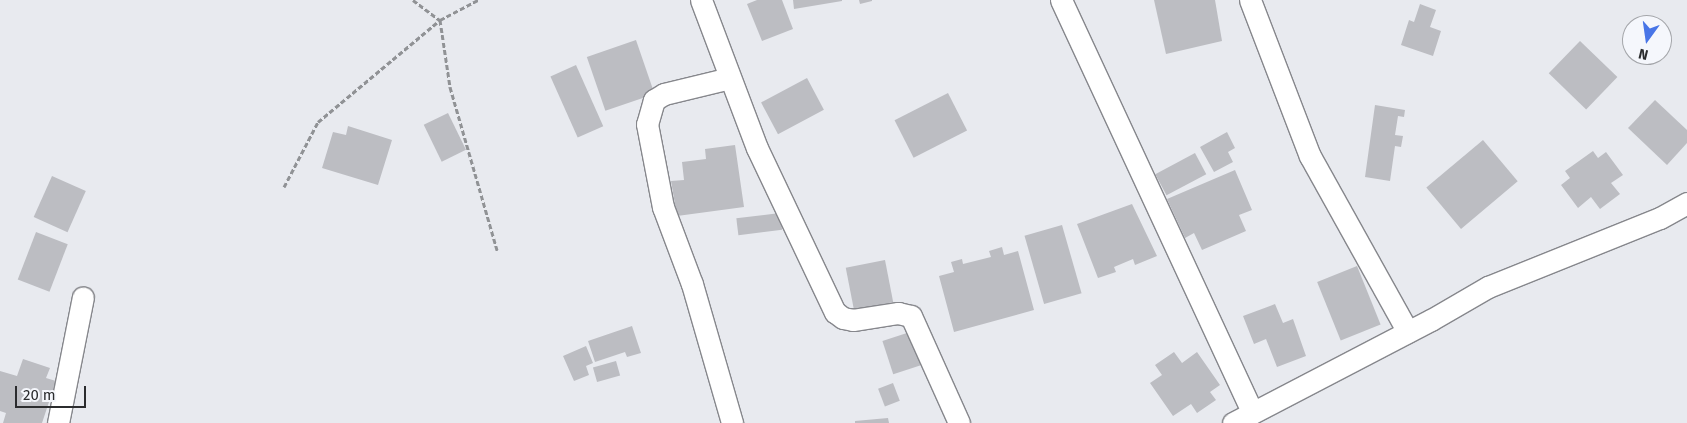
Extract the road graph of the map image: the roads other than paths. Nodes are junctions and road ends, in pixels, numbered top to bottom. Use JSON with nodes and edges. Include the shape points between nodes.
{"nodes":[{"id":1,"x":701,"y":0,"type":"edge"},
{"id":2,"x":1061,"y":0,"type":"edge"},
{"id":3,"x":1250,"y":0,"type":"edge"},
{"id":4,"x":730,"y":78,"type":"junction"},
{"id":5,"x":1687,"y":203,"type":"edge"},
{"id":6,"x":83,"y":297,"type":"dead end"},
{"id":7,"x":1408,"y":332,"type":"junction"},
{"id":8,"x":1253,"y":413,"type":"junction"},
{"id":9,"x":58,"y":423,"type":"edge"},
{"id":10,"x":732,"y":423,"type":"edge"},
{"id":11,"x":960,"y":423,"type":"edge"},
{"id":12,"x":1233,"y":423,"type":"edge"}],
"edges":[{"from":1,"to":4,"type":"street"},
{"from":2,"to":8,"type":"street"},
{"from":3,"to":7,"type":"street","via":[[1310,156]]},
{"from":4,"to":10,"type":"street","via":[[664,94],[654,100],[647,124],[663,207],[692,284]]},
{"from":4,"to":11,"type":"street","via":[[757,148],[835,312],[842,318],[853,320],[898,313],[911,316]]},
{"from":5,"to":7,"type":"street","via":[[1660,218],[1488,287]]},
{"from":6,"to":9,"type":"street"},
{"from":7,"to":8,"type":"street"},
{"from":8,"to":12,"type":"street"}]}
